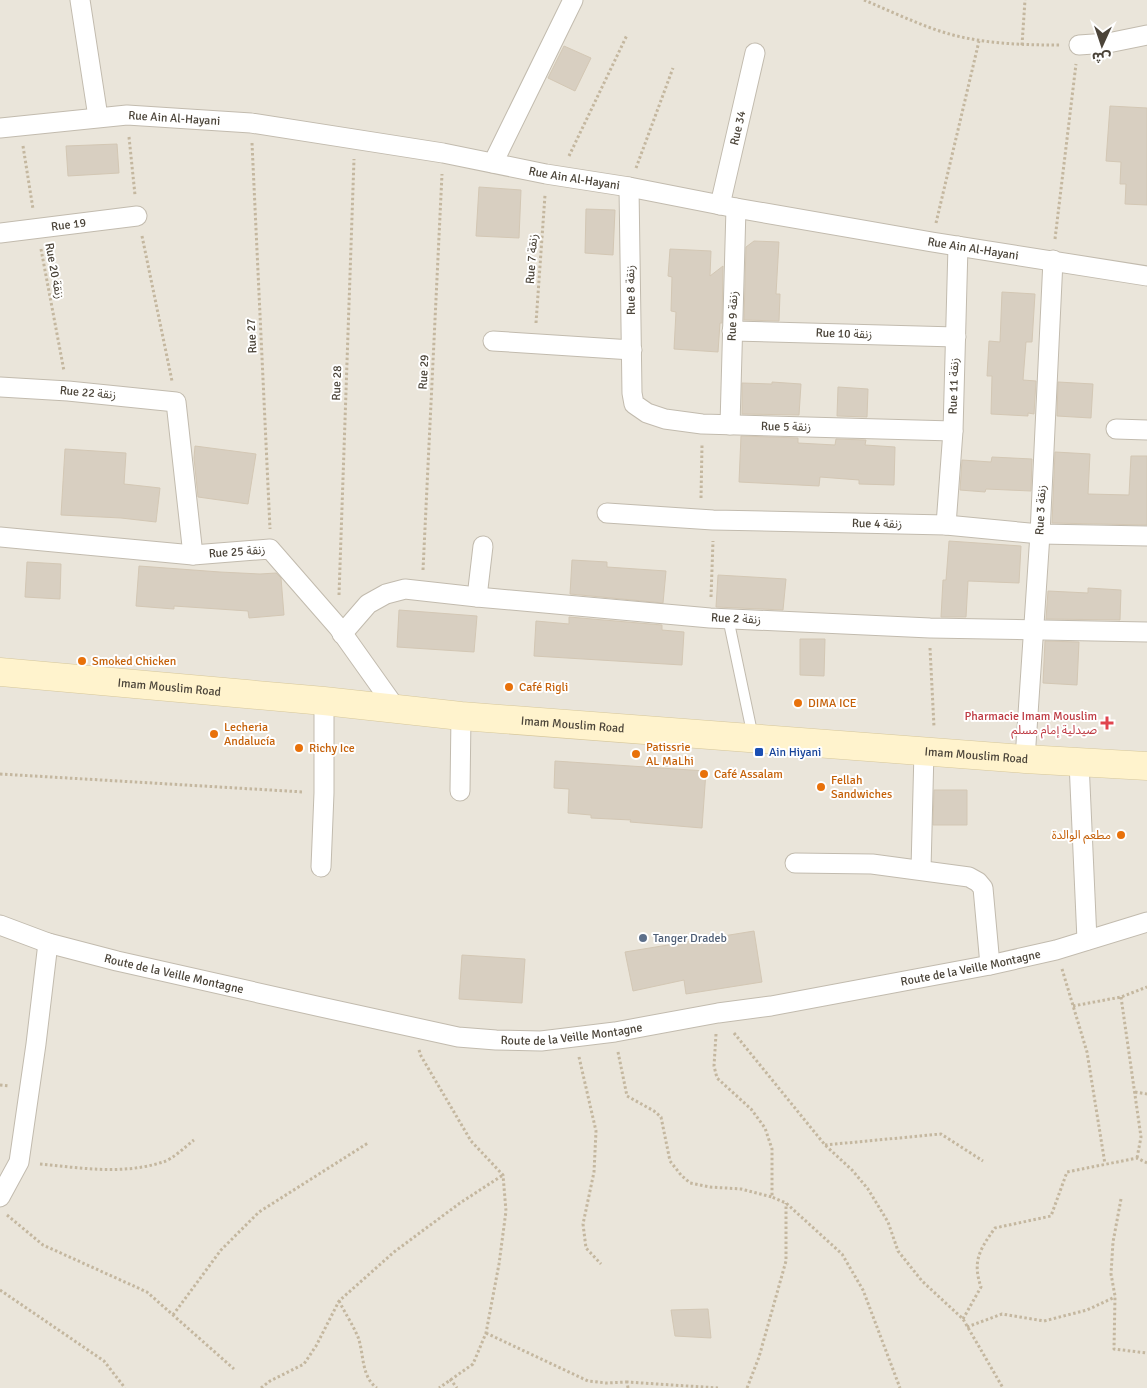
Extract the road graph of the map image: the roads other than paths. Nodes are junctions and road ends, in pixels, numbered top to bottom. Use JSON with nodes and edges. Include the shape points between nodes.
{"nodes":[{"id":1,"x":80,"y":0,"type":"edge"},
{"id":2,"x":573,"y":0,"type":"edge"},
{"id":3,"x":1147,"y":35,"type":"edge"},
{"id":4,"x":1079,"y":45,"type":"road end"},
{"id":5,"x":756,"y":53,"type":"dead end"},
{"id":6,"x":98,"y":118,"type":"junction"},
{"id":7,"x":0,"y":128,"type":"edge"},
{"id":8,"x":494,"y":163,"type":"junction"},
{"id":9,"x":629,"y":187,"type":"junction"},
{"id":10,"x":728,"y":206,"type":"junction"},
{"id":11,"x":137,"y":216,"type":"road end"},
{"id":12,"x":0,"y":233,"type":"edge"},
{"id":13,"x":958,"y":246,"type":"junction"},
{"id":14,"x":1053,"y":260,"type":"junction"},
{"id":15,"x":1147,"y":276,"type":"edge"},
{"id":16,"x":732,"y":331,"type":"junction"},
{"id":17,"x":956,"y":337,"type":"junction"},
{"id":18,"x":493,"y":341,"type":"dead end"},
{"id":19,"x":632,"y":350,"type":"junction"},
{"id":20,"x":0,"y":387,"type":"edge"},
{"id":21,"x":632,"y":393,"type":"joint"},
{"id":22,"x":730,"y":425,"type":"junction"},
{"id":23,"x":1116,"y":429,"type":"dead end"},
{"id":24,"x":1147,"y":430,"type":"edge"},
{"id":25,"x":953,"y":431,"type":"junction"},
{"id":26,"x":607,"y":513,"type":"dead end"},
{"id":27,"x":946,"y":525,"type":"junction"},
{"id":28,"x":1040,"y":534,"type":"junction"},
{"id":29,"x":1147,"y":536,"type":"edge"},
{"id":30,"x":0,"y":537,"type":"edge"},
{"id":31,"x":483,"y":546,"type":"dead end"},
{"id":32,"x":193,"y":555,"type":"junction"},
{"id":33,"x":477,"y":597,"type":"junction"},
{"id":34,"x":719,"y":618,"type":"junction"},
{"id":35,"x":1034,"y":629,"type":"junction"},
{"id":36,"x":340,"y":631,"type":"junction"},
{"id":37,"x":1147,"y":632,"type":"edge"},
{"id":38,"x":0,"y":672,"type":"edge"},
{"id":39,"x":324,"y":701,"type":"junction"},
{"id":40,"x":397,"y":710,"type":"junction"},
{"id":41,"x":461,"y":716,"type":"junction"},
{"id":42,"x":753,"y":738,"type":"junction"},
{"id":43,"x":929,"y":742,"type":"junction"},
{"id":44,"x":1025,"y":760,"type":"junction"},
{"id":45,"x":1080,"y":762,"type":"junction"},
{"id":46,"x":1147,"y":766,"type":"edge"},
{"id":47,"x":460,"y":791,"type":"dead end"},
{"id":48,"x":796,"y":863,"type":"dead end"},
{"id":49,"x":321,"y":868,"type":"dead end"},
{"id":50,"x":922,"y":869,"type":"junction"},
{"id":51,"x":1147,"y":922,"type":"edge"},
{"id":52,"x":0,"y":924,"type":"edge"},
{"id":53,"x":1087,"y":940,"type":"junction"},
{"id":54,"x":48,"y":943,"type":"junction"},
{"id":55,"x":990,"y":965,"type":"junction"},
{"id":56,"x":0,"y":1197,"type":"edge"}],
"edges":[{"from":1,"to":6,"type":"street"},
{"from":2,"to":8,"type":"street"},
{"from":3,"to":4,"type":"street"},
{"from":5,"to":10,"type":"street","name":"Rue 34"},
{"from":6,"to":7,"type":"street","name":"Rue Ain Al-Hayani"},
{"from":6,"to":8,"type":"street","name":"Rue Ain Al-Hayani","via":[[126,115],[252,123]]},
{"from":8,"to":9,"type":"street","name":"Rue Ain Al-Hayani"},
{"from":9,"to":10,"type":"street","name":"Rue Ain Al-Hayani"},
{"from":9,"to":19,"type":"street","name":"Rue 8 زنقة"},
{"from":10,"to":13,"type":"street","name":"Rue Ain Al-Hayani"},
{"from":10,"to":16,"type":"street","name":"Rue 9 زنقة"},
{"from":11,"to":12,"type":"street","name":"Rue 19"},
{"from":13,"to":14,"type":"street","name":"Rue Ain Al-Hayani"},
{"from":13,"to":17,"type":"street","name":"Rue 11 زنقة"},
{"from":14,"to":15,"type":"street","name":"Rue Ain Al-Hayani"},
{"from":14,"to":28,"type":"street","name":"Rue 3 زنقة"},
{"from":16,"to":17,"type":"street","name":"Rue 10 زنقة"},
{"from":16,"to":22,"type":"street","name":"Rue 9 زنقة"},
{"from":17,"to":25,"type":"street","name":"Rue 11 زنقة"},
{"from":18,"to":19,"type":"street"},
{"from":19,"to":21,"type":"street","name":"Rue 8 زنقة"},
{"from":20,"to":32,"type":"street","name":"Rue 22 زنقة","via":[[176,402]]},
{"from":21,"to":22,"type":"street","name":"Rue 5 زنقة","via":[[634,404],[665,419]]},
{"from":22,"to":25,"type":"street","name":"Rue 5 زنقة"},
{"from":23,"to":24,"type":"street"},
{"from":25,"to":27,"type":"street","name":"Rue 11 زنقة"},
{"from":26,"to":27,"type":"street","name":"Rue 4 زنقة","via":[[707,520]]},
{"from":27,"to":28,"type":"street","name":"Rue 4 زنقة"},
{"from":28,"to":29,"type":"street","name":"Rue 4 زنقة"},
{"from":28,"to":35,"type":"street","name":"Rue 3 زنقة"},
{"from":30,"to":32,"type":"street","name":"Rue 25 زنقة"},
{"from":31,"to":33,"type":"street"},
{"from":32,"to":36,"type":"street","name":"Rue 25 زنقة","via":[[270,549]]},
{"from":33,"to":34,"type":"street","name":"Rue 2 زنقة"},
{"from":33,"to":36,"type":"street","name":"Rue 2 زنقة","via":[[405,588],[368,604]]},
{"from":34,"to":35,"type":"street","name":"Rue 2 زنقة","via":[[930,628]]},
{"from":34,"to":42,"type":"lane"},
{"from":35,"to":37,"type":"street","name":"Rue 2 زنقة"},
{"from":35,"to":44,"type":"street","name":"Rue 3 زنقة"},
{"from":36,"to":40,"type":"street","name":"Rue 25 زنقة"},
{"from":38,"to":39,"type":"main road","name":"Imam Mouslim Road"},
{"from":39,"to":40,"type":"main road","name":"Imam Mouslim Road"},
{"from":39,"to":49,"type":"street"},
{"from":40,"to":41,"type":"main road","name":"Imam Mouslim Road"},
{"from":41,"to":42,"type":"main road","name":"Imam Mouslim Road"},
{"from":41,"to":47,"type":"street"},
{"from":42,"to":43,"type":"main road","name":"Imam Mouslim Road"},
{"from":43,"to":44,"type":"main road","name":"Imam Mouslim Road"},
{"from":43,"to":50,"type":"street"},
{"from":44,"to":45,"type":"main road","name":"Imam Mouslim Road"},
{"from":45,"to":46,"type":"main road","name":"Imam Mouslim Road"},
{"from":45,"to":53,"type":"street"},
{"from":48,"to":50,"type":"street","via":[[872,864]]},
{"from":50,"to":55,"type":"street","via":[[969,877],[983,888]]},
{"from":51,"to":53,"type":"street","name":"Route de la Veille Montagne"},
{"from":52,"to":54,"type":"street","name":"Route de la Veille Montagne"},
{"from":53,"to":55,"type":"street","name":"Route de la Veille Montagne"},
{"from":54,"to":55,"type":"street","name":"Route de la Veille Montagne","via":[[458,1037],[496,1040],[542,1040],[615,1032]]},
{"from":54,"to":56,"type":"street","via":[[19,1162]]}]}
